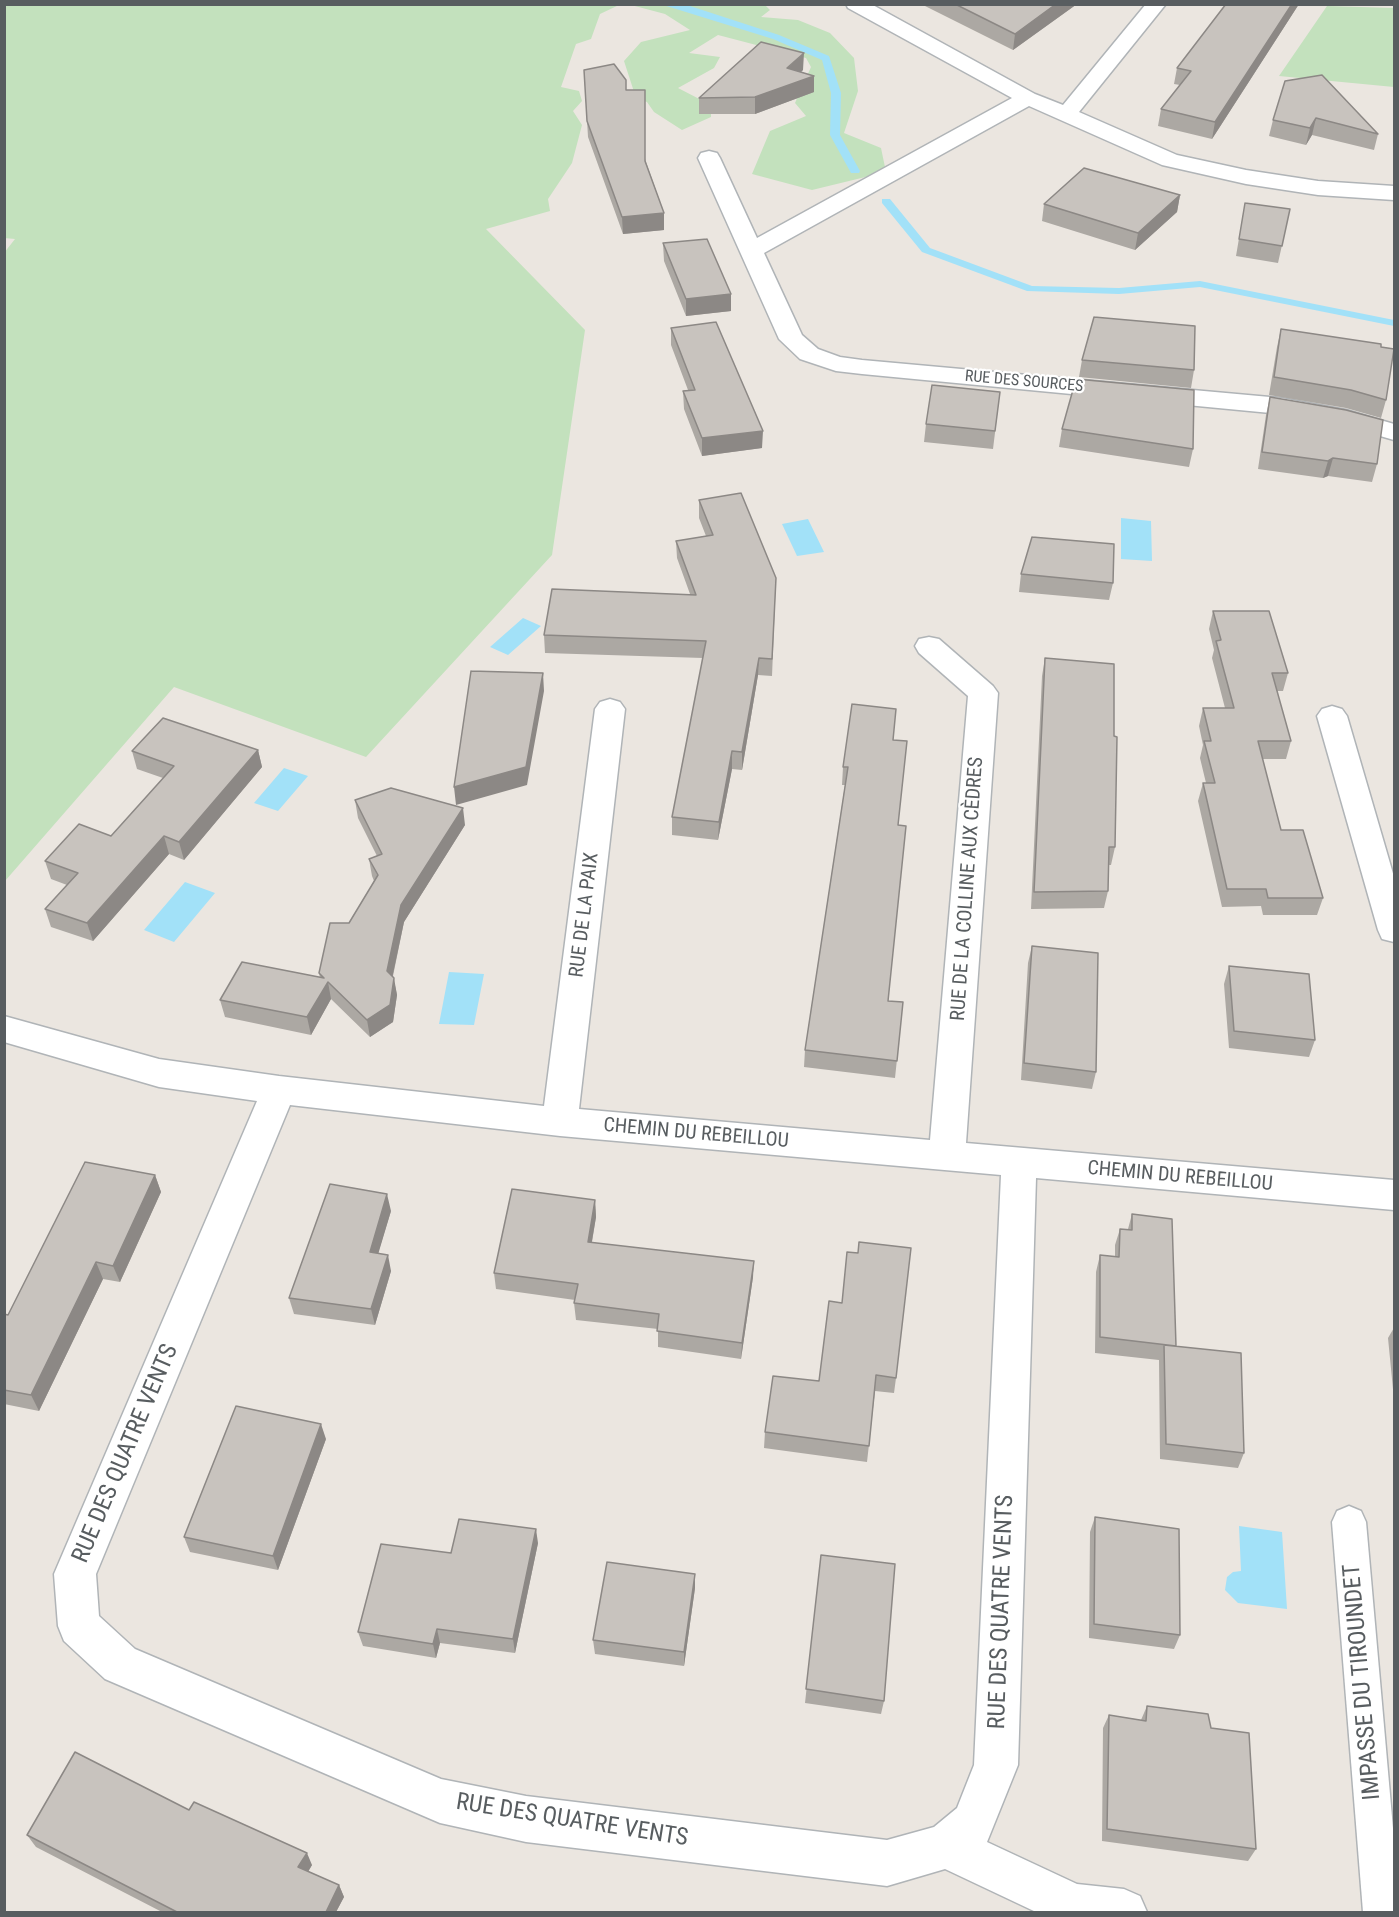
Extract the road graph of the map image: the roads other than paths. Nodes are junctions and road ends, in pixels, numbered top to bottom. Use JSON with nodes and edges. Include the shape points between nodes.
{"nodes":[{"id":1,"x":855,"y":4,"type":"edge"},
{"id":2,"x":1157,"y":4,"type":"edge"},
{"id":3,"x":1028,"y":98,"type":"junction"},
{"id":4,"x":1065,"y":116,"type":"junction"},
{"id":5,"x":709,"y":158,"type":"dead end"},
{"id":6,"x":1395,"y":193,"type":"edge"},
{"id":7,"x":751,"y":251,"type":"junction"},
{"id":8,"x":1395,"y":432,"type":"edge"},
{"id":9,"x":929,"y":646,"type":"dead end"},
{"id":10,"x":610,"y":709,"type":"dead end"},
{"id":11,"x":1332,"y":716,"type":"dead end"},
{"id":12,"x":1395,"y":930,"type":"edge"},
{"id":13,"x":4,"y":1029,"type":"edge"},
{"id":14,"x":279,"y":1090,"type":"junction"},
{"id":15,"x":560,"y":1122,"type":"junction"},
{"id":16,"x":947,"y":1156,"type":"junction"},
{"id":17,"x":1020,"y":1164,"type":"junction"},
{"id":18,"x":1395,"y":1195,"type":"edge"},
{"id":19,"x":1349,"y":1522,"type":"dead end"},
{"id":20,"x":946,"y":1846,"type":"junction"},
{"id":21,"x":1124,"y":1912,"type":"edge"},
{"id":22,"x":1382,"y":1912,"type":"edge"}],
"edges":[{"from":1,"to":3,"type":"street"},
{"from":2,"to":4,"type":"street"},
{"from":3,"to":4,"type":"street"},
{"from":3,"to":7,"type":"street"},
{"from":4,"to":6,"type":"street","via":[[1170,160],[1207,169],[1318,188]]},
{"from":5,"to":7,"type":"street","name":"RUE DES SOURCES"},
{"from":7,"to":8,"type":"street","name":"RUE DES SOURCES","via":[[791,339],[809,354],[836,364],[1281,406]]},
{"from":9,"to":16,"type":"street","name":"RUE DE LA COLLINE AUX CÈDRES","via":[[983,693]]},
{"from":10,"to":15,"type":"street","name":"RUE DE LA PAIX"},
{"from":11,"to":12,"type":"street"},
{"from":13,"to":14,"type":"street","name":"CHEMIN DU REBEILLOU","via":[[159,1073]]},
{"from":14,"to":15,"type":"street","name":"CHEMIN DU REBEILLOU"},
{"from":14,"to":20,"type":"street","name":"RUE DES QUATRE VENTS","via":[[75,1574],[79,1626],[120,1664],[440,1801],[526,1819],[887,1863]]},
{"from":15,"to":16,"type":"street","name":"CHEMIN DU REBEILLOU"},
{"from":16,"to":17,"type":"street","name":"CHEMIN DU REBEILLOU"},
{"from":17,"to":18,"type":"street","name":"CHEMIN DU REBEILLOU"},
{"from":17,"to":20,"type":"street","name":"RUE DES QUATRE VENTS","via":[[996,1766],[973,1824]]},
{"from":19,"to":22,"type":"lane","name":"IMPASSE DU TIROUNDET"},
{"from":20,"to":21,"type":"street","via":[[1075,1906]]}]}
